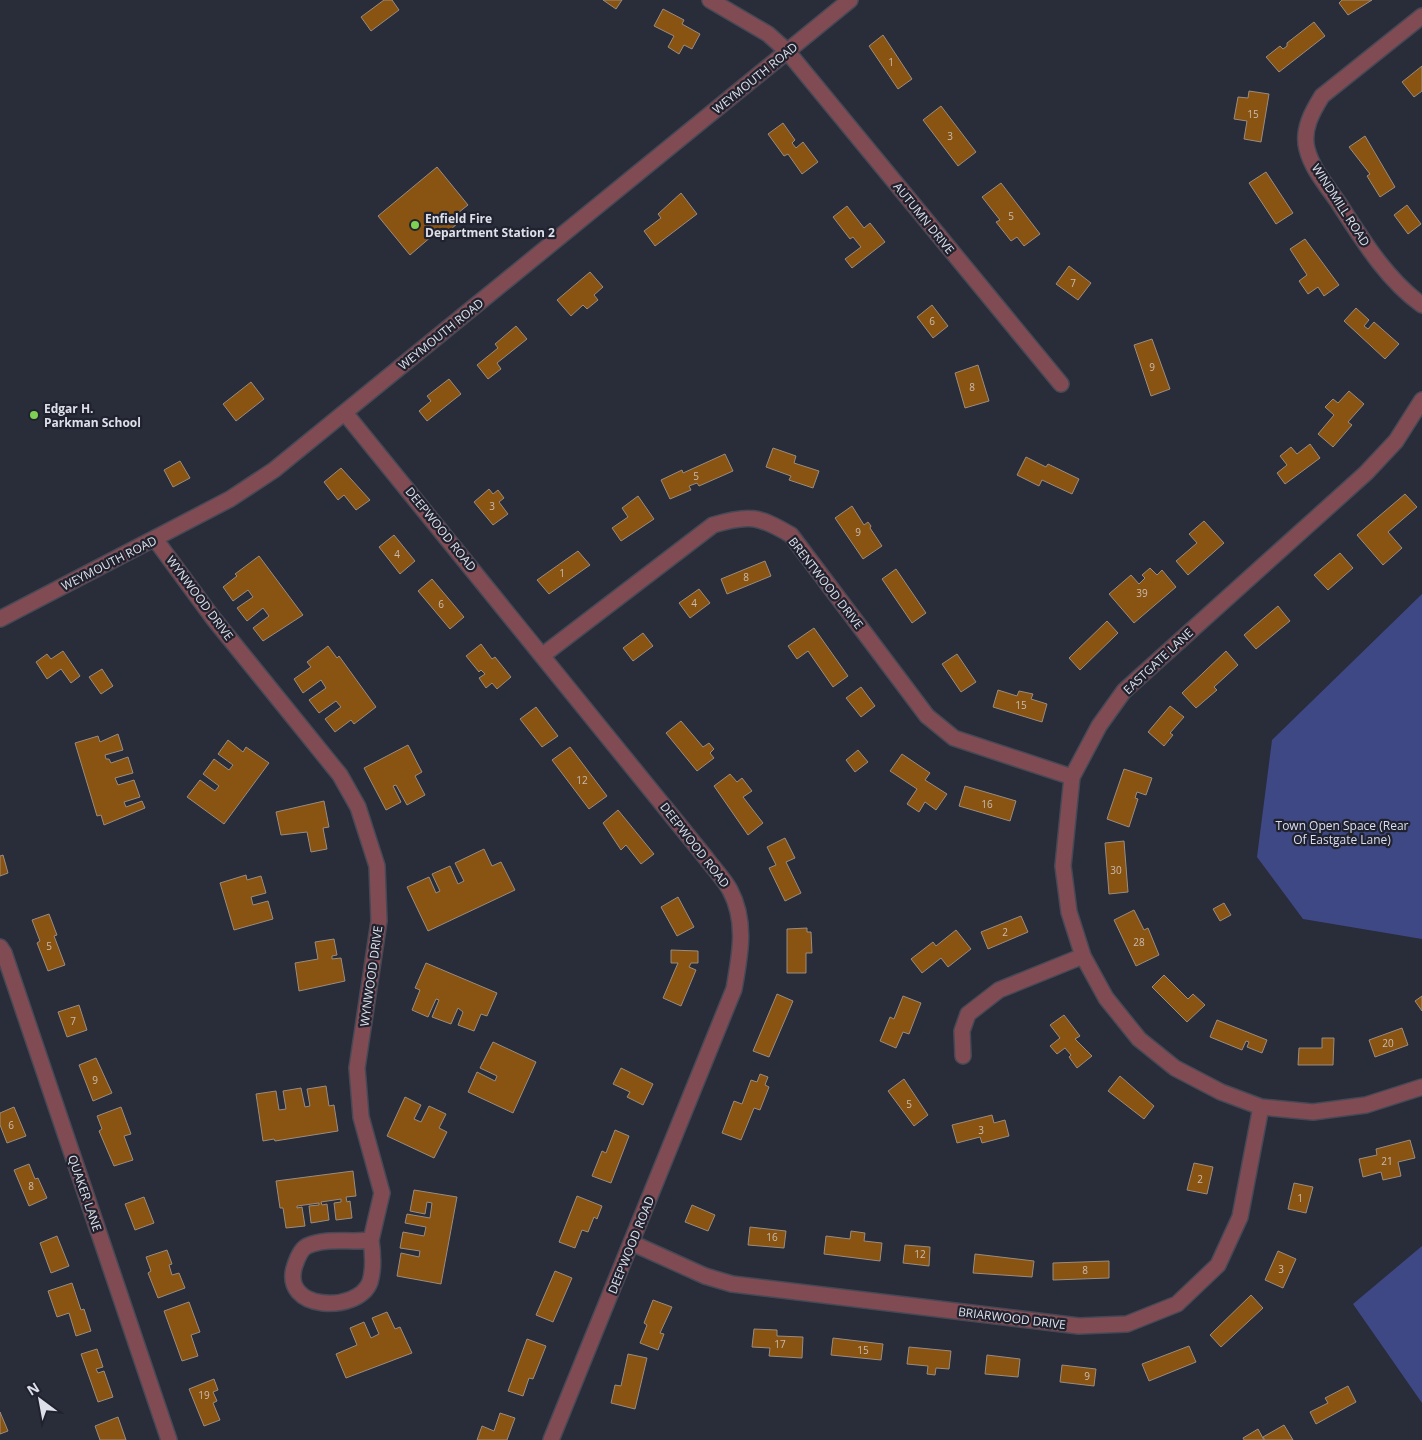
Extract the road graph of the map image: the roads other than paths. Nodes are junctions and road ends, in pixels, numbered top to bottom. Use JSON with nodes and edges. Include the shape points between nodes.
{"nodes":[{"id":1,"x":710,"y":0,"type":"edge"},
{"id":2,"x":850,"y":0,"type":"edge"},
{"id":3,"x":1422,"y":16,"type":"edge"},
{"id":4,"x":787,"y":52,"type":"junction"},
{"id":5,"x":1422,"y":305,"type":"edge"},
{"id":6,"x":1061,"y":384,"type":"dead end"},
{"id":7,"x":1422,"y":400,"type":"edge"},
{"id":8,"x":345,"y":413,"type":"junction"},
{"id":9,"x":156,"y":539,"type":"junction"},
{"id":10,"x":0,"y":619,"type":"edge"},
{"id":11,"x":543,"y":655,"type":"junction"},
{"id":12,"x":1072,"y":777,"type":"junction"},
{"id":13,"x":0,"y":947,"type":"edge"},
{"id":14,"x":1083,"y":956,"type":"junction"},
{"id":15,"x":963,"y":1056,"type":"dead end"},
{"id":16,"x":1422,"y":1087,"type":"edge"},
{"id":17,"x":1262,"y":1107,"type":"junction"},
{"id":18,"x":371,"y":1240,"type":"junction"},
{"id":19,"x":632,"y":1243,"type":"junction"},
{"id":20,"x":169,"y":1440,"type":"edge"},
{"id":21,"x":551,"y":1440,"type":"edge"}],
"edges":[{"from":1,"to":4,"type":"street","name":"AUTUMN DRIVE","via":[[768,34]]},
{"from":2,"to":4,"type":"street","name":"WEYMOUTH ROAD"},
{"from":3,"to":5,"type":"street","name":"WINDMILL ROAD","via":[[1322,96],[1311,114],[1307,148],[1315,168],[1370,251],[1389,275]]},
{"from":4,"to":6,"type":"street","name":"AUTUMN DRIVE"},
{"from":4,"to":8,"type":"street","name":"WEYMOUTH ROAD"},
{"from":7,"to":12,"type":"street","name":"EASTGATE LANE","via":[[1396,441],[1366,473],[1124,691],[1099,726]]},
{"from":8,"to":9,"type":"street","name":"WEYMOUTH ROAD","via":[[274,470],[230,499]]},
{"from":8,"to":11,"type":"street","name":"DEEPWOOD ROAD"},
{"from":9,"to":10,"type":"street","name":"WEYMOUTH ROAD"},
{"from":9,"to":18,"type":"street","name":"WYNWOOD DRIVE","via":[[213,618],[340,775],[358,807],[375,860],[379,922],[357,1068],[361,1118],[382,1193]]},
{"from":11,"to":12,"type":"street","name":"BRENTWOOD DRIVE","via":[[713,525],[739,517],[766,520],[792,535],[928,716],[954,738]]},
{"from":11,"to":19,"type":"street","name":"DEEPWOOD ROAD","via":[[730,890],[742,938],[734,989]]},
{"from":12,"to":14,"type":"street","name":"EASTGATE LANE","via":[[1063,866],[1069,912]]},
{"from":13,"to":20,"type":"street","name":"QUAKER LANE"},
{"from":14,"to":15,"type":"street","via":[[999,990],[968,1014],[962,1031]]},
{"from":14,"to":17,"type":"street","name":"EASTGATE LANE","via":[[1106,998],[1139,1039],[1175,1068],[1221,1092]]},
{"from":16,"to":17,"type":"street","name":"EASTGATE LANE","via":[[1366,1105],[1313,1112]]},
{"from":17,"to":19,"type":"street","name":"BRIARWOOD DRIVE","via":[[1240,1217],[1218,1265],[1177,1304],[1127,1324],[1079,1326],[732,1284],[705,1276]]},
{"from":18,"to":18,"type":"street","name":"WYNWOOD DRIVE","via":[[373,1258],[369,1284],[354,1298],[326,1304],[314,1302],[300,1293],[292,1273],[305,1247],[326,1240]]},
{"from":19,"to":21,"type":"street","name":"DEEPWOOD ROAD"}]}
